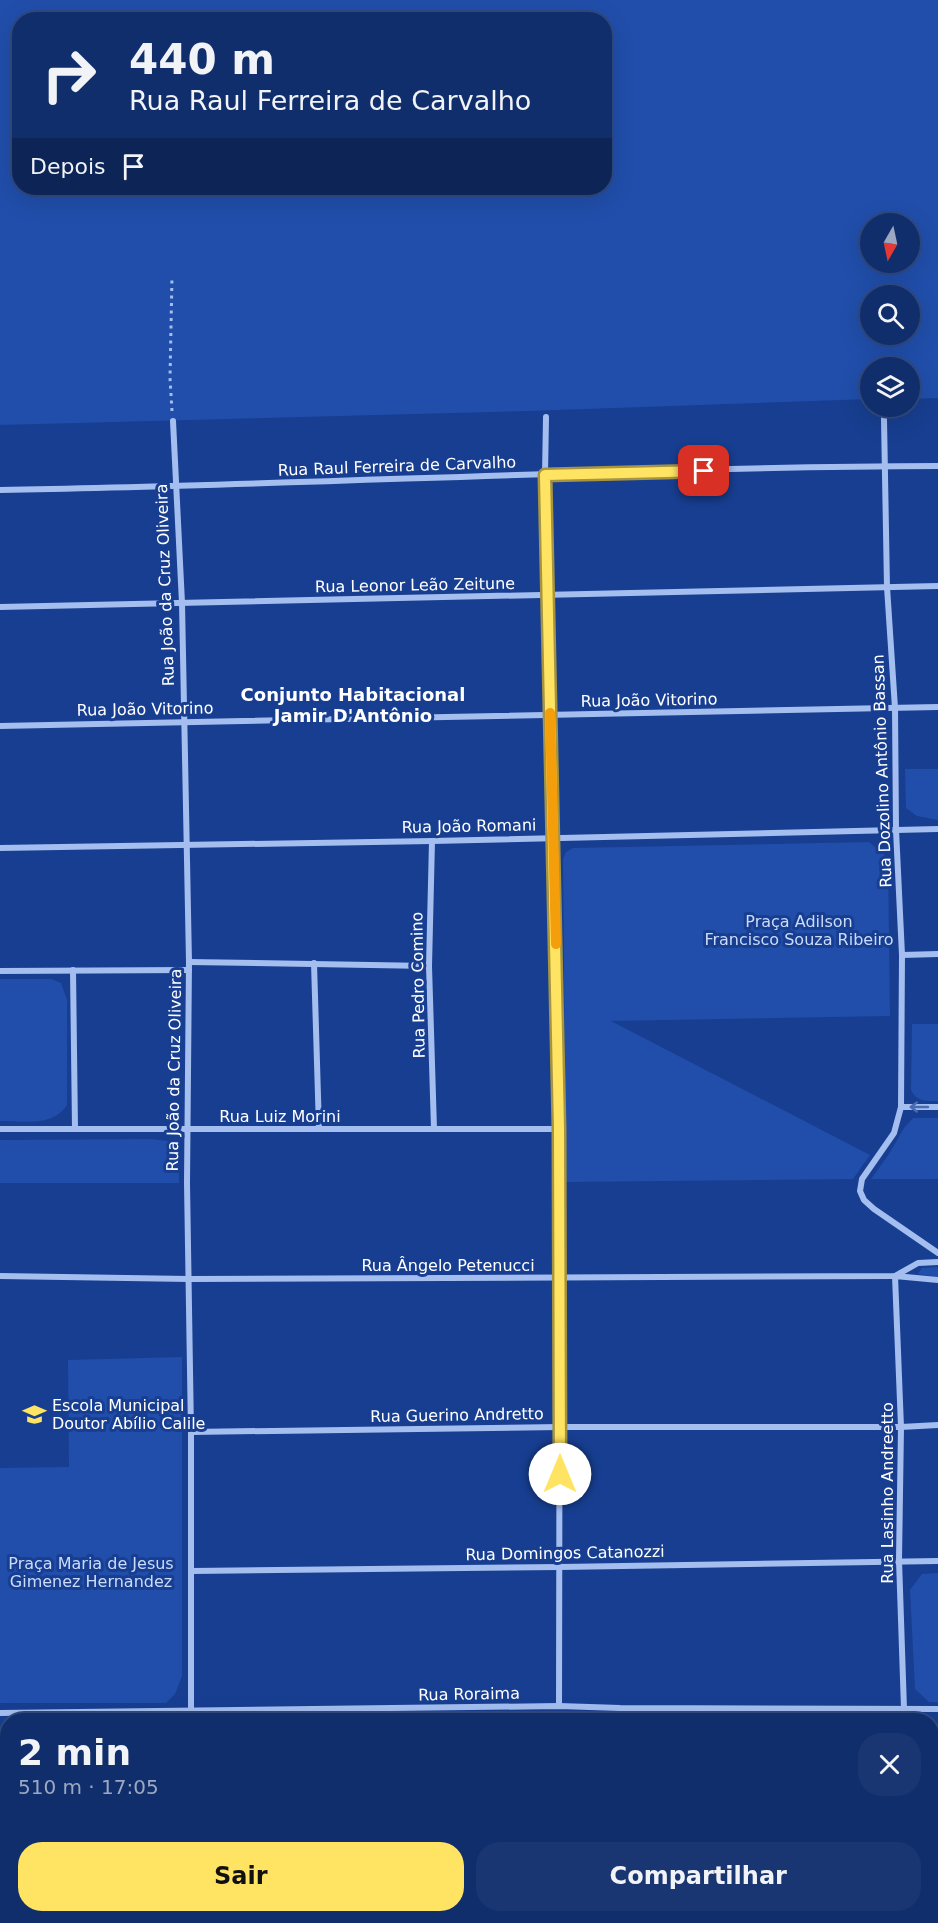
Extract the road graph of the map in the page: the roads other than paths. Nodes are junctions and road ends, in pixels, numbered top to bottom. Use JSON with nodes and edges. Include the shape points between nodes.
{"nodes":[{"id":1,"x":546,"y":417,"type":"dead end"},
{"id":2,"x":884,"y":419,"type":"dead end"},
{"id":3,"x":172,"y":421,"type":"road end"},
{"id":4,"x":885,"y":466,"type":"junction"},
{"id":5,"x":938,"y":466,"type":"edge"},
{"id":6,"x":545,"y":475,"type":"junction"},
{"id":7,"x":175,"y":487,"type":"junction"},
{"id":8,"x":0,"y":490,"type":"edge"},
{"id":9,"x":938,"y":586,"type":"edge"},
{"id":10,"x":887,"y":587,"type":"junction"},
{"id":11,"x":549,"y":596,"type":"junction"},
{"id":12,"x":182,"y":603,"type":"junction"},
{"id":13,"x":0,"y":607,"type":"edge"},
{"id":14,"x":938,"y":707,"type":"edge"},
{"id":15,"x":895,"y":708,"type":"junction"},
{"id":16,"x":550,"y":716,"type":"junction"},
{"id":17,"x":183,"y":721,"type":"junction"},
{"id":18,"x":0,"y":726,"type":"edge"},
{"id":19,"x":938,"y":829,"type":"edge"},
{"id":20,"x":896,"y":830,"type":"junction"},
{"id":21,"x":554,"y":837,"type":"junction"},
{"id":22,"x":432,"y":841,"type":"junction"},
{"id":23,"x":186,"y":844,"type":"junction"},
{"id":24,"x":0,"y":848,"type":"edge"},
{"id":25,"x":938,"y":954,"type":"edge"},
{"id":26,"x":902,"y":955,"type":"junction"},
{"id":27,"x":189,"y":962,"type":"junction"},
{"id":28,"x":314,"y":963,"type":"junction"},
{"id":29,"x":429,"y":966,"type":"junction"},
{"id":30,"x":0,"y":970,"type":"edge"},
{"id":31,"x":73,"y":970,"type":"junction"},
{"id":32,"x":189,"y":970,"type":"junction"},
{"id":33,"x":901,"y":1107,"type":"junction"},
{"id":34,"x":938,"y":1107,"type":"edge"},
{"id":35,"x":0,"y":1129,"type":"edge"},
{"id":36,"x":75,"y":1129,"type":"junction"},
{"id":37,"x":187,"y":1129,"type":"junction"},
{"id":38,"x":318,"y":1129,"type":"junction"},
{"id":39,"x":434,"y":1129,"type":"junction"},
{"id":40,"x":559,"y":1129,"type":"junction"},
{"id":41,"x":938,"y":1253,"type":"edge"},
{"id":42,"x":938,"y":1262,"type":"edge"},
{"id":43,"x":0,"y":1276,"type":"edge"},
{"id":44,"x":896,"y":1276,"type":"junction"},
{"id":45,"x":559,"y":1278,"type":"junction"},
{"id":46,"x":189,"y":1279,"type":"junction"},
{"id":47,"x":938,"y":1280,"type":"edge"},
{"id":48,"x":938,"y":1425,"type":"edge"},
{"id":49,"x":560,"y":1427,"type":"junction"},
{"id":50,"x":901,"y":1427,"type":"junction"},
{"id":51,"x":191,"y":1432,"type":"junction"},
{"id":52,"x":899,"y":1560,"type":"junction"},
{"id":53,"x":938,"y":1561,"type":"edge"},
{"id":54,"x":560,"y":1567,"type":"junction"},
{"id":55,"x":192,"y":1571,"type":"junction"},
{"id":56,"x":559,"y":1706,"type":"junction"},
{"id":57,"x":904,"y":1709,"type":"junction"},
{"id":58,"x":938,"y":1709,"type":"edge"},
{"id":59,"x":191,"y":1712,"type":"junction"},
{"id":60,"x":0,"y":1713,"type":"edge"}],
"edges":[{"from":1,"to":6,"type":"street"},
{"from":2,"to":4,"type":"street","name":"Rua Dozolino Antônio Bassan"},
{"from":3,"to":7,"type":"street","name":"Rua João da Cruz Oliveira"},
{"from":4,"to":5,"type":"street","name":"Rua Raul Ferreira de Carvalho"},
{"from":4,"to":6,"type":"street","name":"Rua Raul Ferreira de Carvalho"},
{"from":4,"to":10,"type":"street","name":"Rua Dozolino Antônio Bassan"},
{"from":6,"to":7,"type":"street","name":"Rua Raul Ferreira de Carvalho"},
{"from":6,"to":11,"type":"street"},
{"from":7,"to":8,"type":"street","name":"Rua Raul Ferreira de Carvalho"},
{"from":7,"to":12,"type":"street","name":"Rua João da Cruz Oliveira"},
{"from":9,"to":10,"type":"street","name":"Rua Leonor Leão Zeitune"},
{"from":10,"to":11,"type":"street","name":"Rua Leonor Leão Zeitune"},
{"from":10,"to":15,"type":"street","name":"Rua Dozolino Antônio Bassan"},
{"from":11,"to":12,"type":"street","name":"Rua Leonor Leão Zeitune"},
{"from":11,"to":16,"type":"street"},
{"from":12,"to":13,"type":"street","name":"Rua Leonor Leão Zeitune"},
{"from":12,"to":17,"type":"street","name":"Rua João da Cruz Oliveira"},
{"from":14,"to":15,"type":"street","name":"Rua João Vitorino"},
{"from":15,"to":16,"type":"street","name":"Rua João Vitorino"},
{"from":15,"to":20,"type":"street","name":"Rua Dozolino Antônio Bassan"},
{"from":16,"to":17,"type":"street","name":"Rua João Vitorino"},
{"from":16,"to":21,"type":"street"},
{"from":17,"to":18,"type":"street","name":"Rua João Vitorino"},
{"from":17,"to":23,"type":"street","name":"Rua João da Cruz Oliveira"},
{"from":19,"to":20,"type":"street","name":"Rua João Romani"},
{"from":20,"to":21,"type":"street","name":"Rua João Romani"},
{"from":20,"to":26,"type":"street","name":"Rua Dozolino Antônio Bassan"},
{"from":21,"to":22,"type":"street","name":"Rua João Romani"},
{"from":21,"to":40,"type":"street"},
{"from":22,"to":23,"type":"street","name":"Rua João Romani"},
{"from":22,"to":29,"type":"street","name":"Rua Pedro Comino"},
{"from":23,"to":24,"type":"street","name":"Rua João Romani"},
{"from":23,"to":27,"type":"street","name":"Rua João da Cruz Oliveira"},
{"from":25,"to":26,"type":"street"},
{"from":26,"to":33,"type":"street","name":"Rua Dozolino Antônio Bassan"},
{"from":27,"to":28,"type":"street"},
{"from":27,"to":32,"type":"street","name":"Rua João da Cruz Oliveira"},
{"from":28,"to":29,"type":"street"},
{"from":28,"to":38,"type":"street"},
{"from":29,"to":39,"type":"street","name":"Rua Pedro Comino"},
{"from":30,"to":31,"type":"street"},
{"from":31,"to":32,"type":"street"},
{"from":31,"to":36,"type":"street"},
{"from":32,"to":37,"type":"street","name":"Rua João da Cruz Oliveira"},
{"from":34,"to":33,"type":"street","one_way":true},
{"from":33,"to":41,"type":"street","name":"Rua Dozolino Antônio Bassan","via":[[894,1132],[862,1179],[860,1191],[874,1209]]},
{"from":35,"to":36,"type":"street","name":"Rua Luiz Morini"},
{"from":36,"to":37,"type":"street","name":"Rua Luiz Morini"},
{"from":37,"to":38,"type":"street","name":"Rua Luiz Morini"},
{"from":37,"to":46,"type":"street","name":"Rua João da Cruz Oliveira"},
{"from":38,"to":39,"type":"street","name":"Rua Luiz Morini"},
{"from":39,"to":40,"type":"street","name":"Rua Luiz Morini"},
{"from":40,"to":45,"type":"street"},
{"from":42,"to":44,"type":"street","name":"Rua Ângelo Petenucci","via":[[918,1263]]},
{"from":43,"to":46,"type":"street","name":"Rua Ângelo Petenucci"},
{"from":44,"to":45,"type":"street","name":"Rua Ângelo Petenucci"},
{"from":44,"to":47,"type":"street","name":"Rua Ângelo Petenucci"},
{"from":44,"to":50,"type":"street","name":"Rua Lasinho Andreetto"},
{"from":45,"to":46,"type":"street","name":"Rua Ângelo Petenucci"},
{"from":45,"to":49,"type":"street"},
{"from":46,"to":51,"type":"street","name":"Rua João da Cruz Oliveira"},
{"from":48,"to":50,"type":"street","name":"Rua Guerino Andretto"},
{"from":49,"to":50,"type":"street","name":"Rua Guerino Andretto"},
{"from":49,"to":51,"type":"street","name":"Rua Guerino Andretto"},
{"from":49,"to":54,"type":"street"},
{"from":50,"to":52,"type":"street","name":"Rua Lasinho Andreetto"},
{"from":51,"to":55,"type":"street","name":"Rua João da Cruz Oliveira"},
{"from":52,"to":53,"type":"street","name":"Rua Domingos Catanozzi"},
{"from":52,"to":54,"type":"street","name":"Rua Domingos Catanozzi"},
{"from":52,"to":57,"type":"street","name":"Rua Lasinho Andreetto"},
{"from":54,"to":55,"type":"street","name":"Rua Domingos Catanozzi"},
{"from":54,"to":56,"type":"street"},
{"from":55,"to":59,"type":"street","name":"Rua João da Cruz Oliveira"},
{"from":56,"to":57,"type":"street","name":"Rua Roraima"},
{"from":56,"to":59,"type":"street","name":"Rua Roraima"},
{"from":57,"to":58,"type":"street","name":"Rua Roraima"},
{"from":59,"to":60,"type":"street","name":"Rua Roraima"}]}
